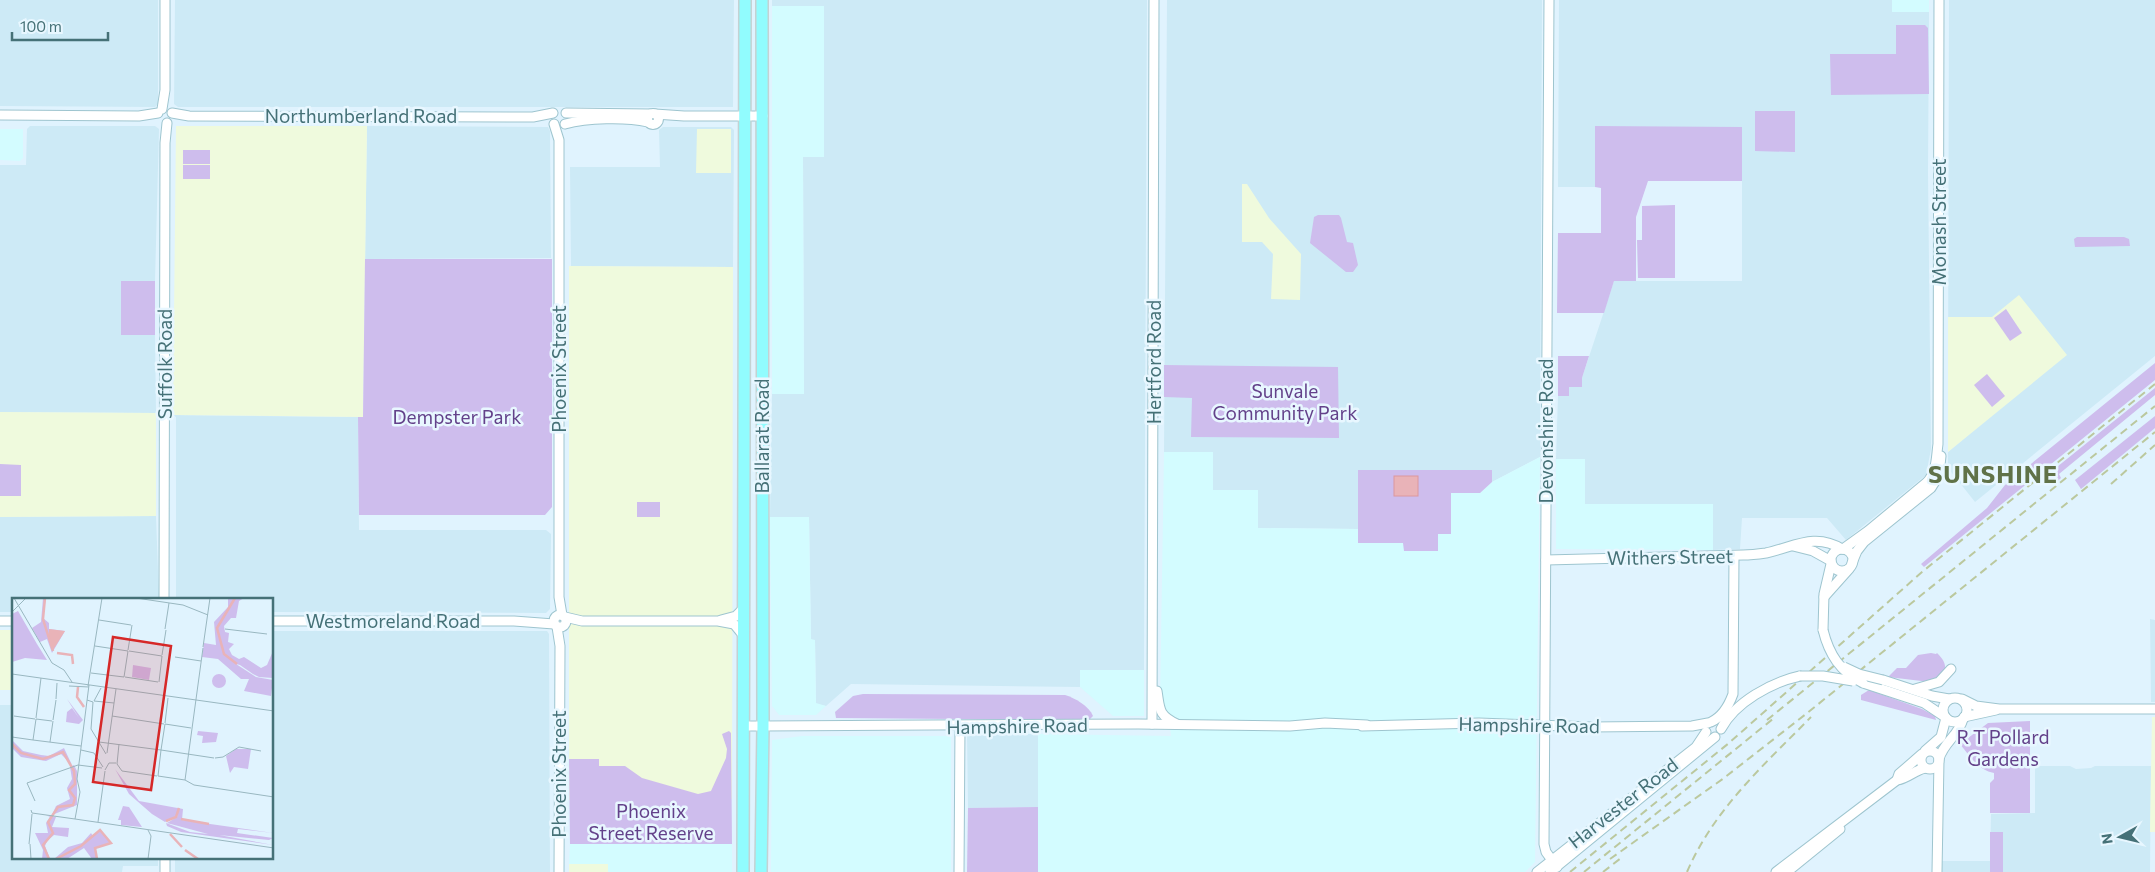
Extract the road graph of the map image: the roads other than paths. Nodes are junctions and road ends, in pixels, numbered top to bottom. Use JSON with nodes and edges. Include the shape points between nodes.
{"nodes":[{"id":1,"x":165,"y":0,"type":"edge"},
{"id":2,"x":745,"y":0,"type":"edge"},
{"id":3,"x":762,"y":0,"type":"edge"},
{"id":4,"x":1154,"y":0,"type":"edge"},
{"id":5,"x":1549,"y":0,"type":"edge"},
{"id":6,"x":1939,"y":0,"type":"edge"},
{"id":7,"x":553,"y":113,"type":"junction"},
{"id":8,"x":566,"y":113,"type":"junction"},
{"id":9,"x":0,"y":116,"type":"edge"},
{"id":10,"x":165,"y":116,"type":"junction"},
{"id":11,"x":744,"y":116,"type":"junction"},
{"id":12,"x":763,"y":116,"type":"junction"},
{"id":13,"x":533,"y":117,"type":"junction"},
{"id":14,"x":652,"y":119,"type":"junction"},
{"id":15,"x":559,"y":124,"type":"junction"},
{"id":16,"x":1895,"y":512,"type":"junction"},
{"id":17,"x":1793,"y":546,"type":"junction"},
{"id":18,"x":1843,"y":549,"type":"junction"},
{"id":19,"x":1734,"y":556,"type":"junction"},
{"id":20,"x":1546,"y":560,"type":"junction"},
{"id":21,"x":1831,"y":562,"type":"junction"},
{"id":22,"x":1852,"y":564,"type":"junction"},
{"id":23,"x":166,"y":598,"type":"edge"},
{"id":24,"x":1823,"y":599,"type":"junction"},
{"id":25,"x":743,"y":609,"type":"junction"},
{"id":26,"x":274,"y":621,"type":"edge"},
{"id":27,"x":559,"y":621,"type":"junction"},
{"id":28,"x":718,"y":621,"type":"junction"},
{"id":29,"x":743,"y":635,"type":"junction"},
{"id":30,"x":743,"y":657,"type":"junction"},
{"id":31,"x":1836,"y":661,"type":"junction"},
{"id":32,"x":762,"y":663,"type":"junction"},
{"id":33,"x":1951,"y":669,"type":"dead end"},
{"id":34,"x":1152,"y":671,"type":"junction"},
{"id":35,"x":1863,"y":683,"type":"junction"},
{"id":36,"x":1915,"y":689,"type":"junction"},
{"id":37,"x":1948,"y":699,"type":"junction"},
{"id":38,"x":1962,"y":699,"type":"junction"},
{"id":39,"x":1999,"y":709,"type":"junction"},
{"id":40,"x":2155,"y":709,"type":"edge"},
{"id":41,"x":1945,"y":717,"type":"junction"},
{"id":42,"x":1964,"y":718,"type":"junction"},
{"id":43,"x":1152,"y":724,"type":"junction"},
{"id":44,"x":744,"y":726,"type":"junction"},
{"id":45,"x":763,"y":726,"type":"junction"},
{"id":46,"x":960,"y":726,"type":"junction"},
{"id":47,"x":1180,"y":726,"type":"junction"},
{"id":48,"x":1544,"y":726,"type":"junction"},
{"id":49,"x":1708,"y":727,"type":"junction"},
{"id":50,"x":1722,"y":729,"type":"junction"},
{"id":51,"x":1715,"y":737,"type":"junction"},
{"id":52,"x":1925,"y":752,"type":"junction"},
{"id":53,"x":1939,"y":759,"type":"junction"},
{"id":54,"x":1926,"y":768,"type":"junction"},
{"id":55,"x":1897,"y":780,"type":"junction"},
{"id":56,"x":1938,"y":802,"type":"junction"},
{"id":57,"x":1864,"y":806,"type":"junction"},
{"id":58,"x":1553,"y":866,"type":"edge"},
{"id":59,"x":559,"y":872,"type":"edge"},
{"id":60,"x":743,"y":872,"type":"edge"},
{"id":61,"x":761,"y":872,"type":"edge"},
{"id":62,"x":959,"y":872,"type":"edge"},
{"id":63,"x":1536,"y":872,"type":"edge"},
{"id":64,"x":1776,"y":872,"type":"edge"},
{"id":65,"x":1787,"y":872,"type":"edge"},
{"id":66,"x":1937,"y":872,"type":"edge"}],
"edges":[{"from":1,"to":10,"type":"street","name":"Suffolk Road"},
{"from":2,"to":11,"type":"highway","name":"Ballarat Road"},
{"from":3,"to":12,"type":"highway","name":"Ballarat Road"},
{"from":4,"to":34,"type":"street","name":"Hertford Road"},
{"from":5,"to":20,"type":"street","name":"Devonshire Road"},
{"from":6,"to":16,"type":"street","name":"Monash Street","via":[[1939,475],[1931,488]]},
{"from":7,"to":8,"type":"street","via":[[560,110]]},
{"from":7,"to":13,"type":"street","name":"Northumberland Road"},
{"from":7,"to":15,"type":"street","via":[[551,118]]},
{"from":8,"to":14,"type":"street","name":"Northumberland Road"},
{"from":8,"to":15,"type":"street","via":[[567,119]]},
{"from":9,"to":10,"type":"street","name":"Northumberland Road"},
{"from":10,"to":13,"type":"street","name":"Northumberland Road"},
{"from":10,"to":23,"type":"street","name":"Suffolk Road"},
{"from":11,"to":12,"type":"street","name":"Northumberland Road"},
{"from":11,"to":14,"type":"street","name":"Northumberland Road"},
{"from":11,"to":25,"type":"highway","name":"Ballarat Road"},
{"from":12,"to":32,"type":"highway","name":"Ballarat Road"},
{"from":13,"to":15,"type":"street","name":"Northumberland Road"},
{"from":14,"to":15,"type":"street","name":"Northumberland Road"},
{"from":15,"to":27,"type":"street","name":"Phoenix Street"},
{"from":16,"to":18,"type":"street"},
{"from":16,"to":22,"type":"street","via":[[1862,545]]},
{"from":17,"to":18,"type":"street","name":"Withers Street","via":[[1816,540]]},
{"from":17,"to":19,"type":"street","name":"Withers Street","via":[[1767,553]]},
{"from":17,"to":21,"type":"street","via":[[1813,551]]},
{"from":18,"to":21,"type":"street","via":[[1834,552]]},
{"from":18,"to":22,"type":"street","via":[[1851,554]]},
{"from":19,"to":20,"type":"street","name":"Withers Street"},
{"from":19,"to":49,"type":"street","name":"Harvester Road","via":[[1733,694],[1725,710]]},
{"from":20,"to":48,"type":"street","name":"Devonshire Road"},
{"from":21,"to":22,"type":"street","via":[[1839,571],[1845,571]]},
{"from":21,"to":24,"type":"street"},
{"from":22,"to":24,"type":"street"},
{"from":24,"to":31,"type":"street","bridge":true,"via":[[1824,630]]},
{"from":25,"to":28,"type":"street","name":"Westmoreland Road","via":[[736,616]]},
{"from":25,"to":29,"type":"highway","name":"Ballarat Road"},
{"from":26,"to":27,"type":"street","name":"Westmoreland Road"},
{"from":27,"to":28,"type":"street","name":"Westmoreland Road"},
{"from":27,"to":59,"type":"street","name":"Phoenix Street"},
{"from":28,"to":29,"type":"street","name":"Westmoreland Road","via":[[734,624]]},
{"from":29,"to":30,"type":"highway","name":"Ballarat Road"},
{"from":30,"to":32,"type":"highway"},
{"from":30,"to":44,"type":"highway","name":"Ballarat Road"},
{"from":31,"to":35,"type":"street","bridge":true,"via":[[1848,676]]},
{"from":31,"to":36,"type":"street","bridge":true,"via":[[1855,672]]},
{"from":32,"to":45,"type":"highway","name":"Ballarat Road"},
{"from":33,"to":36,"type":"street","via":[[1939,682]]},
{"from":34,"to":43,"type":"street","name":"Hertford Road"},
{"from":34,"to":47,"type":"street","via":[[1160,711]]},
{"from":35,"to":41,"type":"street","via":[[1924,703]]},
{"from":35,"to":50,"type":"street","bridge":true,"via":[[1823,676],[1800,676],[1772,685],[1737,710]]},
{"from":36,"to":37,"type":"street"},
{"from":37,"to":38,"type":"street"},
{"from":37,"to":41,"type":"street","via":[[1943,708]]},
{"from":38,"to":39,"type":"street","via":[[1976,706]]},
{"from":38,"to":42,"type":"street","via":[[1967,708]]},
{"from":39,"to":40,"type":"street"},
{"from":39,"to":42,"type":"street"},
{"from":41,"to":42,"type":"street","via":[[1955,722]]},
{"from":41,"to":52,"type":"street","via":[[1941,737]]},
{"from":42,"to":53,"type":"street","via":[[1942,749]]},
{"from":43,"to":46,"type":"street","name":"Hampshire Road"},
{"from":43,"to":47,"type":"street","name":"Hampshire Road"},
{"from":44,"to":45,"type":"street","name":"Hampshire Road"},
{"from":44,"to":60,"type":"highway","name":"Ballarat Road"},
{"from":45,"to":46,"type":"street","name":"Hampshire Road"},
{"from":45,"to":61,"type":"highway","name":"Ballarat Road"},
{"from":46,"to":62,"type":"street"},
{"from":47,"to":48,"type":"street","name":"Hampshire Road","via":[[1478,723]]},
{"from":48,"to":49,"type":"street","name":"Hampshire Road"},
{"from":48,"to":58,"type":"street","name":"Devonshire Road","via":[[1544,844]]},
{"from":49,"to":50,"type":"street","via":[[1718,723]]},
{"from":49,"to":51,"type":"street","via":[[1710,736]]},
{"from":49,"to":58,"type":"street","name":"Harvester Road","via":[[1696,747]]},
{"from":50,"to":51,"type":"street"},
{"from":51,"to":58,"type":"street","name":"Harvester Road"},
{"from":52,"to":53,"type":"street","via":[[1935,752]]},
{"from":52,"to":54,"type":"street","via":[[1920,761]]},
{"from":52,"to":55,"type":"street","via":[[1899,774]]},
{"from":53,"to":54,"type":"street","via":[[1936,767]]},
{"from":53,"to":56,"type":"street"},
{"from":54,"to":55,"type":"street"},
{"from":54,"to":56,"type":"street","via":[[1933,778]]},
{"from":55,"to":57,"type":"street"},
{"from":56,"to":66,"type":"street"},
{"from":57,"to":64,"type":"street"},
{"from":57,"to":65,"type":"street"},
{"from":58,"to":63,"type":"street","name":"Harvester Road"}]}
